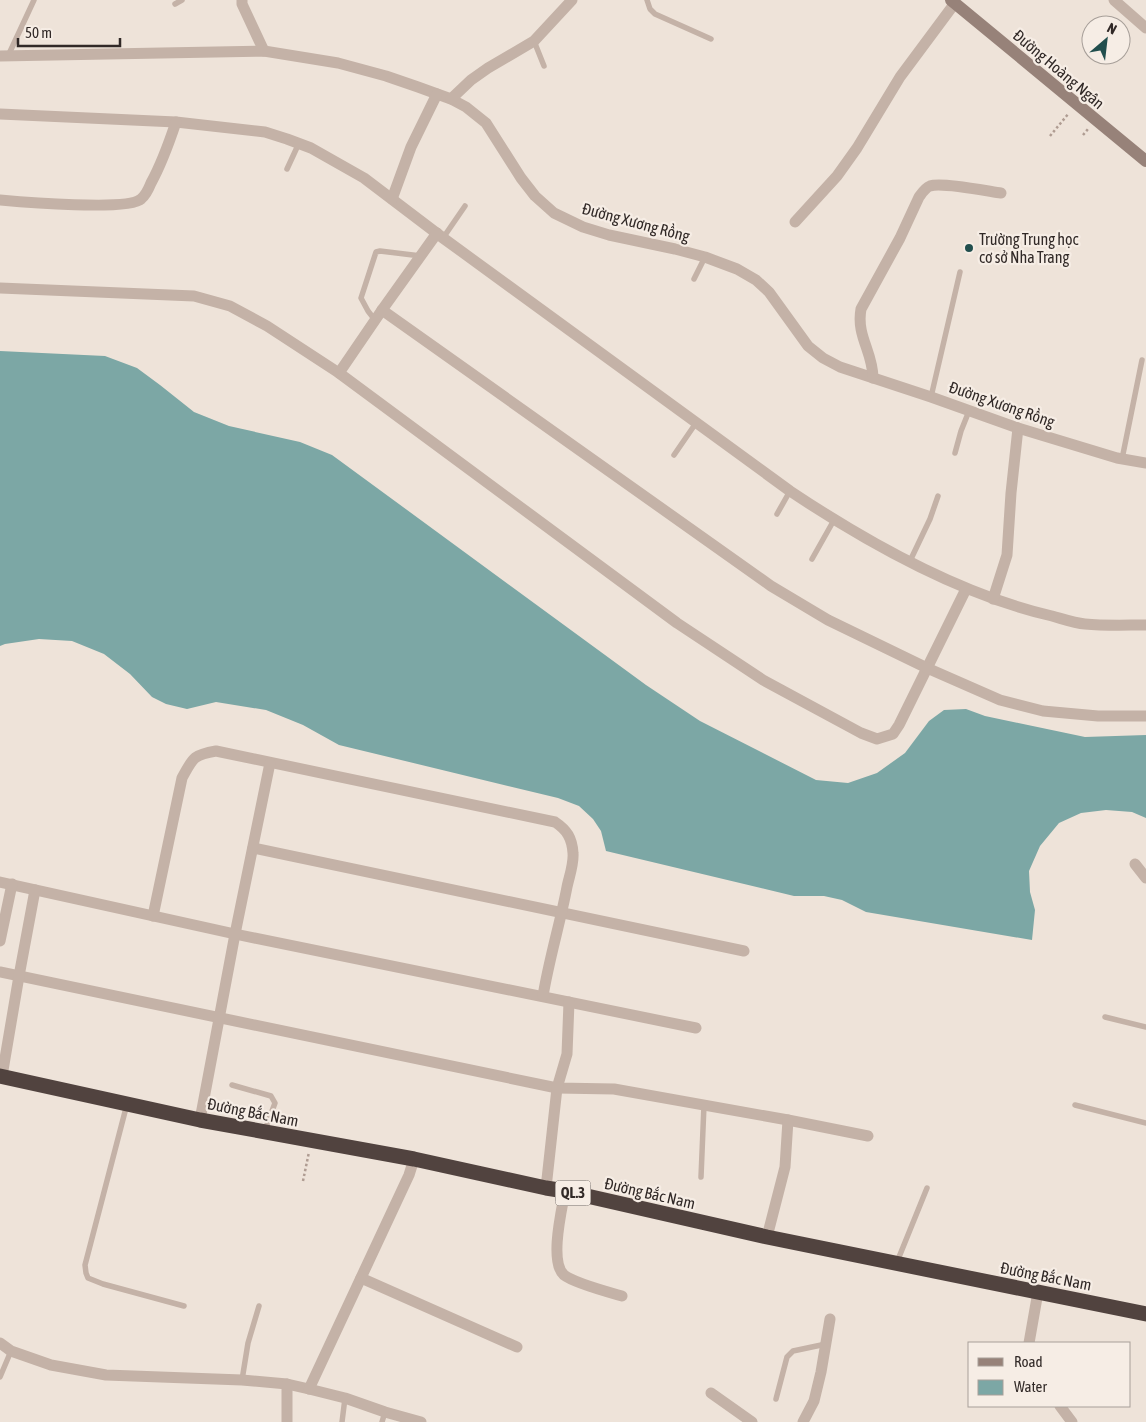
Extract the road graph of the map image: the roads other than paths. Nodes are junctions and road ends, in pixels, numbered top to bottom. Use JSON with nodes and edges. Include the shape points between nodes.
{"nodes":[{"id":1,"x":34,"y":0,"type":"edge"},
{"id":2,"x":182,"y":0,"type":"edge"},
{"id":3,"x":242,"y":0,"type":"edge"},
{"id":4,"x":572,"y":0,"type":"edge"},
{"id":5,"x":647,"y":0,"type":"edge"},
{"id":6,"x":1114,"y":0,"type":"edge"},
{"id":7,"x":953,"y":1,"type":"edge"},
{"id":8,"x":175,"y":4,"type":"dead end"},
{"id":9,"x":1146,"y":28,"type":"edge"},
{"id":10,"x":711,"y":39,"type":"dead end"},
{"id":11,"x":534,"y":41,"type":"junction"},
{"id":12,"x":264,"y":51,"type":"junction"},
{"id":13,"x":4,"y":56,"type":"edge"},
{"id":14,"x":544,"y":66,"type":"dead end"},
{"id":15,"x":437,"y":94,"type":"junction"},
{"id":16,"x":451,"y":99,"type":"junction"},
{"id":17,"x":0,"y":114,"type":"edge"},
{"id":18,"x":176,"y":122,"type":"junction"},
{"id":19,"x":299,"y":143,"type":"junction"},
{"id":20,"x":1146,"y":161,"type":"edge"},
{"id":21,"x":288,"y":170,"type":"dead end"},
{"id":22,"x":1001,"y":193,"type":"dead end"},
{"id":23,"x":392,"y":199,"type":"junction"},
{"id":24,"x":0,"y":200,"type":"edge"},
{"id":25,"x":465,"y":206,"type":"dead end"},
{"id":26,"x":795,"y":222,"type":"dead end"},
{"id":27,"x":440,"y":236,"type":"junction"},
{"id":28,"x":421,"y":256,"type":"junction"},
{"id":29,"x":705,"y":257,"type":"junction"},
{"id":30,"x":960,"y":272,"type":"dead end"},
{"id":31,"x":694,"y":279,"type":"dead end"},
{"id":32,"x":0,"y":288,"type":"edge"},
{"id":33,"x":379,"y":315,"type":"junction"},
{"id":34,"x":1142,"y":360,"type":"dead end"},
{"id":35,"x":339,"y":373,"type":"junction"},
{"id":36,"x":873,"y":378,"type":"junction"},
{"id":37,"x":931,"y":397,"type":"junction"},
{"id":38,"x":969,"y":411,"type":"junction"},
{"id":39,"x":696,"y":423,"type":"junction"},
{"id":40,"x":1018,"y":428,"type":"junction"},
{"id":41,"x":955,"y":453,"type":"dead end"},
{"id":42,"x":674,"y":454,"type":"dead end"},
{"id":43,"x":1122,"y":459,"type":"junction"},
{"id":44,"x":1146,"y":464,"type":"edge"},
{"id":45,"x":790,"y":491,"type":"junction"},
{"id":46,"x":938,"y":496,"type":"dead end"},
{"id":47,"x":776,"y":514,"type":"dead end"},
{"id":48,"x":834,"y":520,"type":"junction"},
{"id":49,"x":812,"y":559,"type":"dead end"},
{"id":50,"x":910,"y":561,"type":"junction"},
{"id":51,"x":966,"y":589,"type":"junction"},
{"id":52,"x":993,"y":598,"type":"junction"},
{"id":53,"x":1146,"y":625,"type":"edge"},
{"id":54,"x":927,"y":668,"type":"junction"},
{"id":55,"x":1146,"y":716,"type":"edge"},
{"id":56,"x":270,"y":762,"type":"junction"},
{"id":57,"x":253,"y":848,"type":"junction"},
{"id":58,"x":1135,"y":864,"type":"dead end"},
{"id":59,"x":1146,"y":878,"type":"edge"},
{"id":60,"x":6,"y":883,"type":"edge"},
{"id":61,"x":35,"y":890,"type":"junction"},
{"id":62,"x":562,"y":913,"type":"junction"},
{"id":63,"x":153,"y":916,"type":"junction"},
{"id":64,"x":235,"y":934,"type":"junction"},
{"id":65,"x":0,"y":941,"type":"edge"},
{"id":66,"x":744,"y":951,"type":"dead end"},
{"id":67,"x":0,"y":972,"type":"edge"},
{"id":68,"x":19,"y":976,"type":"junction"},
{"id":69,"x":543,"y":996,"type":"junction"},
{"id":70,"x":569,"y":1002,"type":"junction"},
{"id":71,"x":1104,"y":1017,"type":"dead end"},
{"id":72,"x":220,"y":1018,"type":"junction"},
{"id":73,"x":1146,"y":1027,"type":"edge"},
{"id":74,"x":696,"y":1028,"type":"dead end"},
{"id":75,"x":1,"y":1076,"type":"edge"},
{"id":76,"x":232,"y":1085,"type":"dead end"},
{"id":77,"x":557,"y":1088,"type":"junction"},
{"id":78,"x":127,"y":1104,"type":"junction"},
{"id":79,"x":704,"y":1104,"type":"junction"},
{"id":80,"x":1075,"y":1105,"type":"dead end"},
{"id":81,"x":200,"y":1120,"type":"junction"},
{"id":82,"x":788,"y":1120,"type":"junction"},
{"id":83,"x":1146,"y":1123,"type":"edge"},
{"id":84,"x":265,"y":1132,"type":"junction"},
{"id":85,"x":868,"y":1136,"type":"dead end"},
{"id":86,"x":414,"y":1159,"type":"junction"},
{"id":87,"x":701,"y":1177,"type":"dead end"},
{"id":88,"x":546,"y":1188,"type":"junction"},
{"id":89,"x":927,"y":1188,"type":"dead end"},
{"id":90,"x":565,"y":1191,"type":"junction"},
{"id":91,"x":767,"y":1237,"type":"junction"},
{"id":92,"x":896,"y":1264,"type":"junction"},
{"id":93,"x":361,"y":1278,"type":"junction"},
{"id":94,"x":1038,"y":1292,"type":"junction"},
{"id":95,"x":622,"y":1296,"type":"dead end"},
{"id":96,"x":184,"y":1306,"type":"dead end"},
{"id":97,"x":259,"y":1306,"type":"dead end"},
{"id":98,"x":1146,"y":1314,"type":"edge"},
{"id":99,"x":830,"y":1319,"type":"dead end"},
{"id":100,"x":1029,"y":1342,"type":"edge"},
{"id":101,"x":0,"y":1343,"type":"edge"},
{"id":102,"x":826,"y":1344,"type":"junction"},
{"id":103,"x":517,"y":1347,"type":"dead end"},
{"id":104,"x":12,"y":1351,"type":"junction"},
{"id":105,"x":0,"y":1377,"type":"edge"},
{"id":106,"x":242,"y":1380,"type":"junction"},
{"id":107,"x":286,"y":1384,"type":"junction"},
{"id":108,"x":309,"y":1389,"type":"junction"},
{"id":109,"x":711,"y":1393,"type":"dead end"},
{"id":110,"x":345,"y":1398,"type":"junction"},
{"id":111,"x":776,"y":1399,"type":"dead end"},
{"id":112,"x":1061,"y":1407,"type":"edge"},
{"id":113,"x":384,"y":1417,"type":"edge"},
{"id":114,"x":286,"y":1422,"type":"edge"},
{"id":115,"x":342,"y":1422,"type":"edge"},
{"id":116,"x":418,"y":1422,"type":"edge"},
{"id":117,"x":752,"y":1422,"type":"edge"},
{"id":118,"x":803,"y":1422,"type":"edge"},
{"id":119,"x":1072,"y":1422,"type":"edge"}],
"edges":[{"from":1,"to":13,"type":"lane"},
{"from":2,"to":8,"type":"lane"},
{"from":3,"to":12,"type":"street"},
{"from":4,"to":11,"type":"street"},
{"from":5,"to":10,"type":"lane","via":[[654,14]]},
{"from":6,"to":9,"type":"street"},
{"from":7,"to":20,"type":"street","name":"Đường Hoàng Ngân"},
{"from":7,"to":26,"type":"street","via":[[900,76],[837,176]]},
{"from":11,"to":14,"type":"lane"},
{"from":11,"to":16,"type":"street","via":[[470,80]]},
{"from":12,"to":13,"type":"street","name":"Đường Xương Rồng"},
{"from":12,"to":15,"type":"street","name":"Đường Xương Rồng","via":[[338,63]]},
{"from":15,"to":16,"type":"street","name":"Đường Xương Rồng"},
{"from":15,"to":23,"type":"street","via":[[411,147]]},
{"from":16,"to":29,"type":"street","name":"Đường Xương Rồng","via":[[486,123],[521,178],[554,213],[609,235]]},
{"from":17,"to":18,"type":"street"},
{"from":18,"to":19,"type":"street","via":[[265,132]]},
{"from":18,"to":24,"type":"street","via":[[162,164],[146,193],[136,202],[41,204]]},
{"from":19,"to":21,"type":"lane"},
{"from":19,"to":23,"type":"street","via":[[364,178]]},
{"from":22,"to":36,"type":"street","via":[[941,185],[930,186],[923,191],[861,309],[861,333],[873,367]]},
{"from":23,"to":27,"type":"street"},
{"from":25,"to":27,"type":"lane"},
{"from":27,"to":28,"type":"street"},
{"from":27,"to":39,"type":"street"},
{"from":28,"to":33,"type":"street"},
{"from":28,"to":33,"type":"lane","via":[[376,252],[361,298],[368,311]]},
{"from":29,"to":31,"type":"lane"},
{"from":29,"to":36,"type":"street","name":"Đường Xương Rồng","via":[[756,280],[769,292],[808,346],[823,358]]},
{"from":30,"to":37,"type":"lane"},
{"from":32,"to":35,"type":"street","via":[[194,296],[230,306],[268,326]]},
{"from":33,"to":35,"type":"street"},
{"from":33,"to":54,"type":"street","via":[[771,586],[828,620]]},
{"from":34,"to":43,"type":"lane"},
{"from":35,"to":54,"type":"street","via":[[677,623],[763,680],[861,733],[877,739],[893,734]]},
{"from":36,"to":37,"type":"street","name":"Đường Xương Rồng"},
{"from":37,"to":38,"type":"street","name":"Đường Xương Rồng"},
{"from":38,"to":40,"type":"street","name":"Đường Xương Rồng"},
{"from":38,"to":41,"type":"lane"},
{"from":39,"to":42,"type":"lane"},
{"from":39,"to":45,"type":"street"},
{"from":40,"to":43,"type":"street","name":"Đường Xương Rồng"},
{"from":40,"to":52,"type":"street","via":[[1007,555]]},
{"from":43,"to":44,"type":"street","name":"Đường Xương Rồng"},
{"from":45,"to":47,"type":"lane"},
{"from":45,"to":48,"type":"street"},
{"from":46,"to":50,"type":"lane"},
{"from":48,"to":49,"type":"lane"},
{"from":48,"to":50,"type":"street"},
{"from":50,"to":51,"type":"street"},
{"from":51,"to":52,"type":"street"},
{"from":51,"to":54,"type":"street"},
{"from":52,"to":53,"type":"street","via":[[1024,610],[1085,624]]},
{"from":54,"to":55,"type":"street","via":[[1000,700],[1043,711]]},
{"from":56,"to":57,"type":"street"},
{"from":56,"to":62,"type":"street","via":[[555,822],[566,830],[573,854]]},
{"from":56,"to":63,"type":"street","via":[[216,751],[200,754],[190,762],[182,778]]},
{"from":57,"to":62,"type":"street"},
{"from":57,"to":64,"type":"street"},
{"from":58,"to":59,"type":"street"},
{"from":60,"to":61,"type":"street"},
{"from":60,"to":65,"type":"street"},
{"from":61,"to":63,"type":"street"},
{"from":61,"to":68,"type":"street"},
{"from":62,"to":66,"type":"street"},
{"from":62,"to":69,"type":"street"},
{"from":63,"to":64,"type":"street"},
{"from":64,"to":69,"type":"street"},
{"from":64,"to":72,"type":"street"},
{"from":67,"to":68,"type":"street"},
{"from":68,"to":72,"type":"street"},
{"from":68,"to":75,"type":"street"},
{"from":69,"to":70,"type":"street"},
{"from":70,"to":74,"type":"street"},
{"from":70,"to":77,"type":"street","via":[[567,1054]]},
{"from":71,"to":73,"type":"lane"},
{"from":72,"to":77,"type":"street"},
{"from":72,"to":81,"type":"street"},
{"from":75,"to":78,"type":"highway","name":"Đường Bắc Nam","number":"QL.3"},
{"from":76,"to":84,"type":"lane","via":[[271,1096],[275,1103]]},
{"from":77,"to":79,"type":"street","via":[[614,1089]]},
{"from":77,"to":88,"type":"street"},
{"from":78,"to":81,"type":"highway","name":"Đường Bắc Nam","number":"QL.3"},
{"from":78,"to":96,"type":"lane","via":[[85,1265],[86,1273],[88,1278],[103,1284]]},
{"from":79,"to":82,"type":"street"},
{"from":79,"to":87,"type":"lane"},
{"from":80,"to":83,"type":"lane"},
{"from":81,"to":84,"type":"highway","name":"Đường Bắc Nam","number":"QL.3"},
{"from":82,"to":85,"type":"street"},
{"from":82,"to":91,"type":"street","via":[[785,1167]]},
{"from":84,"to":86,"type":"highway","name":"Đường Bắc Nam","number":"QL.3"},
{"from":86,"to":88,"type":"highway","name":"Đường Bắc Nam","number":"QL.3"},
{"from":86,"to":93,"type":"street"},
{"from":88,"to":90,"type":"highway","name":"Đường Bắc Nam","number":"QL.3"},
{"from":89,"to":92,"type":"lane"},
{"from":90,"to":91,"type":"highway","name":"Đường Bắc Nam","number":"QL.3"},
{"from":90,"to":95,"type":"street","via":[[556,1247],[561,1272],[571,1279]]},
{"from":91,"to":92,"type":"highway","name":"Đường Bắc Nam","number":"QL.3"},
{"from":92,"to":94,"type":"highway","name":"Đường Bắc Nam","number":"QL.3"},
{"from":93,"to":103,"type":"street"},
{"from":93,"to":108,"type":"street"},
{"from":94,"to":98,"type":"highway","name":"Đường Bắc Nam","number":"QL.3"},
{"from":94,"to":100,"type":"street"},
{"from":97,"to":106,"type":"lane"},
{"from":99,"to":102,"type":"street"},
{"from":101,"to":104,"type":"street"},
{"from":102,"to":111,"type":"lane","via":[[793,1351],[787,1357]]},
{"from":102,"to":118,"type":"street","via":[[814,1401]]},
{"from":104,"to":105,"type":"lane"},
{"from":104,"to":106,"type":"street","via":[[51,1365],[106,1375]]},
{"from":106,"to":107,"type":"street"},
{"from":107,"to":108,"type":"street"},
{"from":107,"to":114,"type":"street"},
{"from":108,"to":110,"type":"street"},
{"from":109,"to":117,"type":"street"},
{"from":110,"to":113,"type":"street"},
{"from":110,"to":115,"type":"lane"},
{"from":112,"to":119,"type":"street"},
{"from":113,"to":116,"type":"street"}]}
